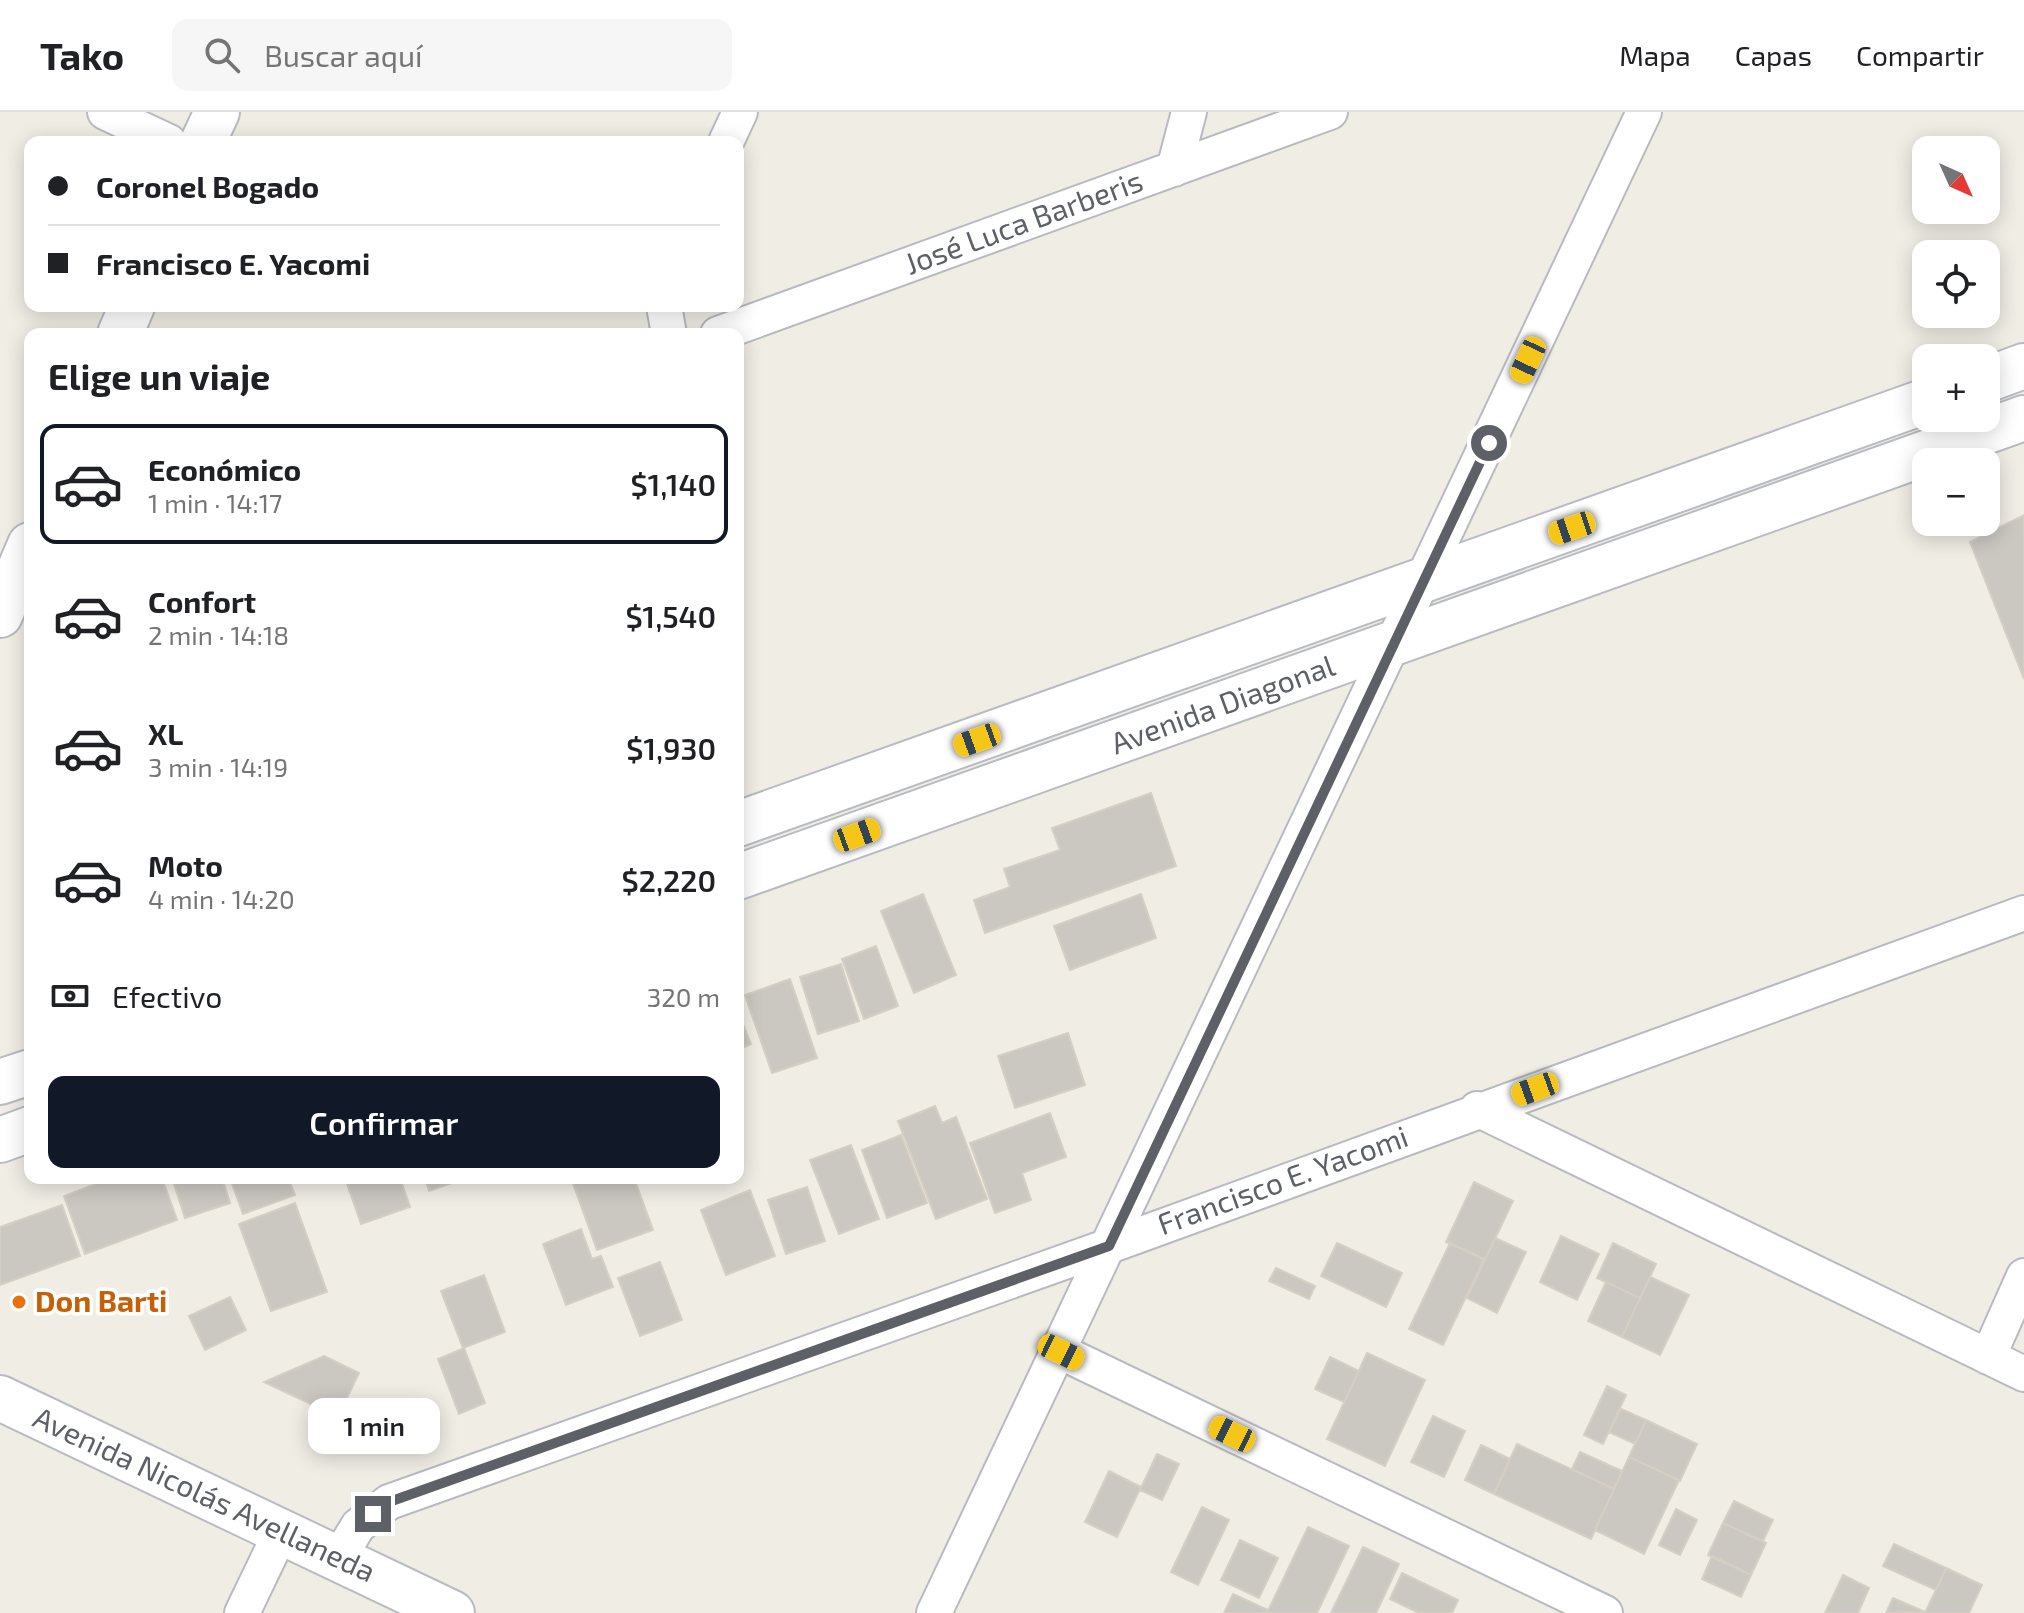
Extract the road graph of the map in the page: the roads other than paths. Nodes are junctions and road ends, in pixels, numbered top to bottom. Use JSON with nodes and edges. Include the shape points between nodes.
{"nodes":[{"id":1,"x":105,"y":112,"type":"edge"},
{"id":2,"x":217,"y":112,"type":"edge"},
{"id":3,"x":740,"y":112,"type":"edge"},
{"id":4,"x":1189,"y":112,"type":"edge"},
{"id":5,"x":1330,"y":112,"type":"edge"},
{"id":6,"x":1644,"y":112,"type":"edge"},
{"id":7,"x":156,"y":136,"type":"edge"},
{"id":8,"x":206,"y":136,"type":"edge"},
{"id":9,"x":729,"y":136,"type":"edge"},
{"id":10,"x":1174,"y":169,"type":"junction"},
{"id":11,"x":735,"y":328,"type":"edge"},
{"id":12,"x":2024,"y":366,"type":"edge"},
{"id":13,"x":2000,"y":375,"type":"edge"},
{"id":14,"x":1912,"y":406,"type":"edge"},
{"id":15,"x":2024,"y":418,"type":"edge"},
{"id":16,"x":24,"y":559,"type":"edge"},
{"id":17,"x":1425,"y":580,"type":"junction"},
{"id":18,"x":0,"y":615,"type":"edge"},
{"id":19,"x":1393,"y":644,"type":"junction"},
{"id":20,"x":744,"y":822,"type":"edge"},
{"id":21,"x":744,"y":875,"type":"edge"},
{"id":22,"x":2024,"y":913,"type":"edge"},
{"id":23,"x":24,"y":1074,"type":"edge"},
{"id":24,"x":0,"y":1082,"type":"edge"},
{"id":25,"x":1477,"y":1109,"type":"junction"},
{"id":26,"x":24,"y":1131,"type":"edge"},
{"id":27,"x":0,"y":1140,"type":"edge"},
{"id":28,"x":1109,"y":1246,"type":"junction"},
{"id":29,"x":2024,"y":1276,"type":"edge"},
{"id":30,"x":1061,"y":1352,"type":"junction"},
{"id":31,"x":1988,"y":1357,"type":"junction"},
{"id":32,"x":2024,"y":1374,"type":"edge"},
{"id":33,"x":0,"y":1398,"type":"edge"},
{"id":34,"x":281,"y":1532,"type":"junction"},
{"id":35,"x":338,"y":1559,"type":"junction"},
{"id":36,"x":242,"y":1613,"type":"edge"},
{"id":37,"x":452,"y":1613,"type":"edge"},
{"id":38,"x":934,"y":1613,"type":"edge"},
{"id":39,"x":1605,"y":1613,"type":"edge"}],
"edges":[{"from":1,"to":7,"type":"street"},
{"from":2,"to":8,"type":"main road"},
{"from":3,"to":9,"type":"street"},
{"from":4,"to":10,"type":"street"},
{"from":5,"to":10,"type":"street","name":"José Luca Barberis"},
{"from":6,"to":17,"type":"street"},
{"from":10,"to":11,"type":"street","name":"José Luca Barberis"},
{"from":12,"to":13,"type":"main road"},
{"from":14,"to":17,"type":"main road","name":"Avenida Diagonal"},
{"from":15,"to":19,"type":"main road","name":"Avenida Diagonal"},
{"from":16,"to":18,"type":"main road"},
{"from":17,"to":19,"type":"street"},
{"from":17,"to":20,"type":"main road","name":"Avenida Diagonal"},
{"from":19,"to":21,"type":"main road","name":"Avenida Diagonal"},
{"from":19,"to":28,"type":"street"},
{"from":22,"to":25,"type":"street","name":"Francisco E. Yacomi"},
{"from":23,"to":24,"type":"main road"},
{"from":25,"to":28,"type":"street","name":"Francisco E. Yacomi"},
{"from":25,"to":31,"type":"street"},
{"from":26,"to":27,"type":"main road"},
{"from":28,"to":30,"type":"street"},
{"from":28,"to":35,"type":"street","name":"Francisco E. Yacomi","via":[[389,1502],[358,1526]]},
{"from":29,"to":31,"type":"street"},
{"from":30,"to":38,"type":"street"},
{"from":30,"to":39,"type":"street"},
{"from":31,"to":32,"type":"street"},
{"from":33,"to":34,"type":"main road","name":"Avenida Nicolás Avellaneda"},
{"from":34,"to":35,"type":"main road","name":"Avenida Nicolás Avellaneda"},
{"from":34,"to":36,"type":"street"},
{"from":35,"to":37,"type":"main road","name":"Avenida Nicolás Avellaneda"}]}
